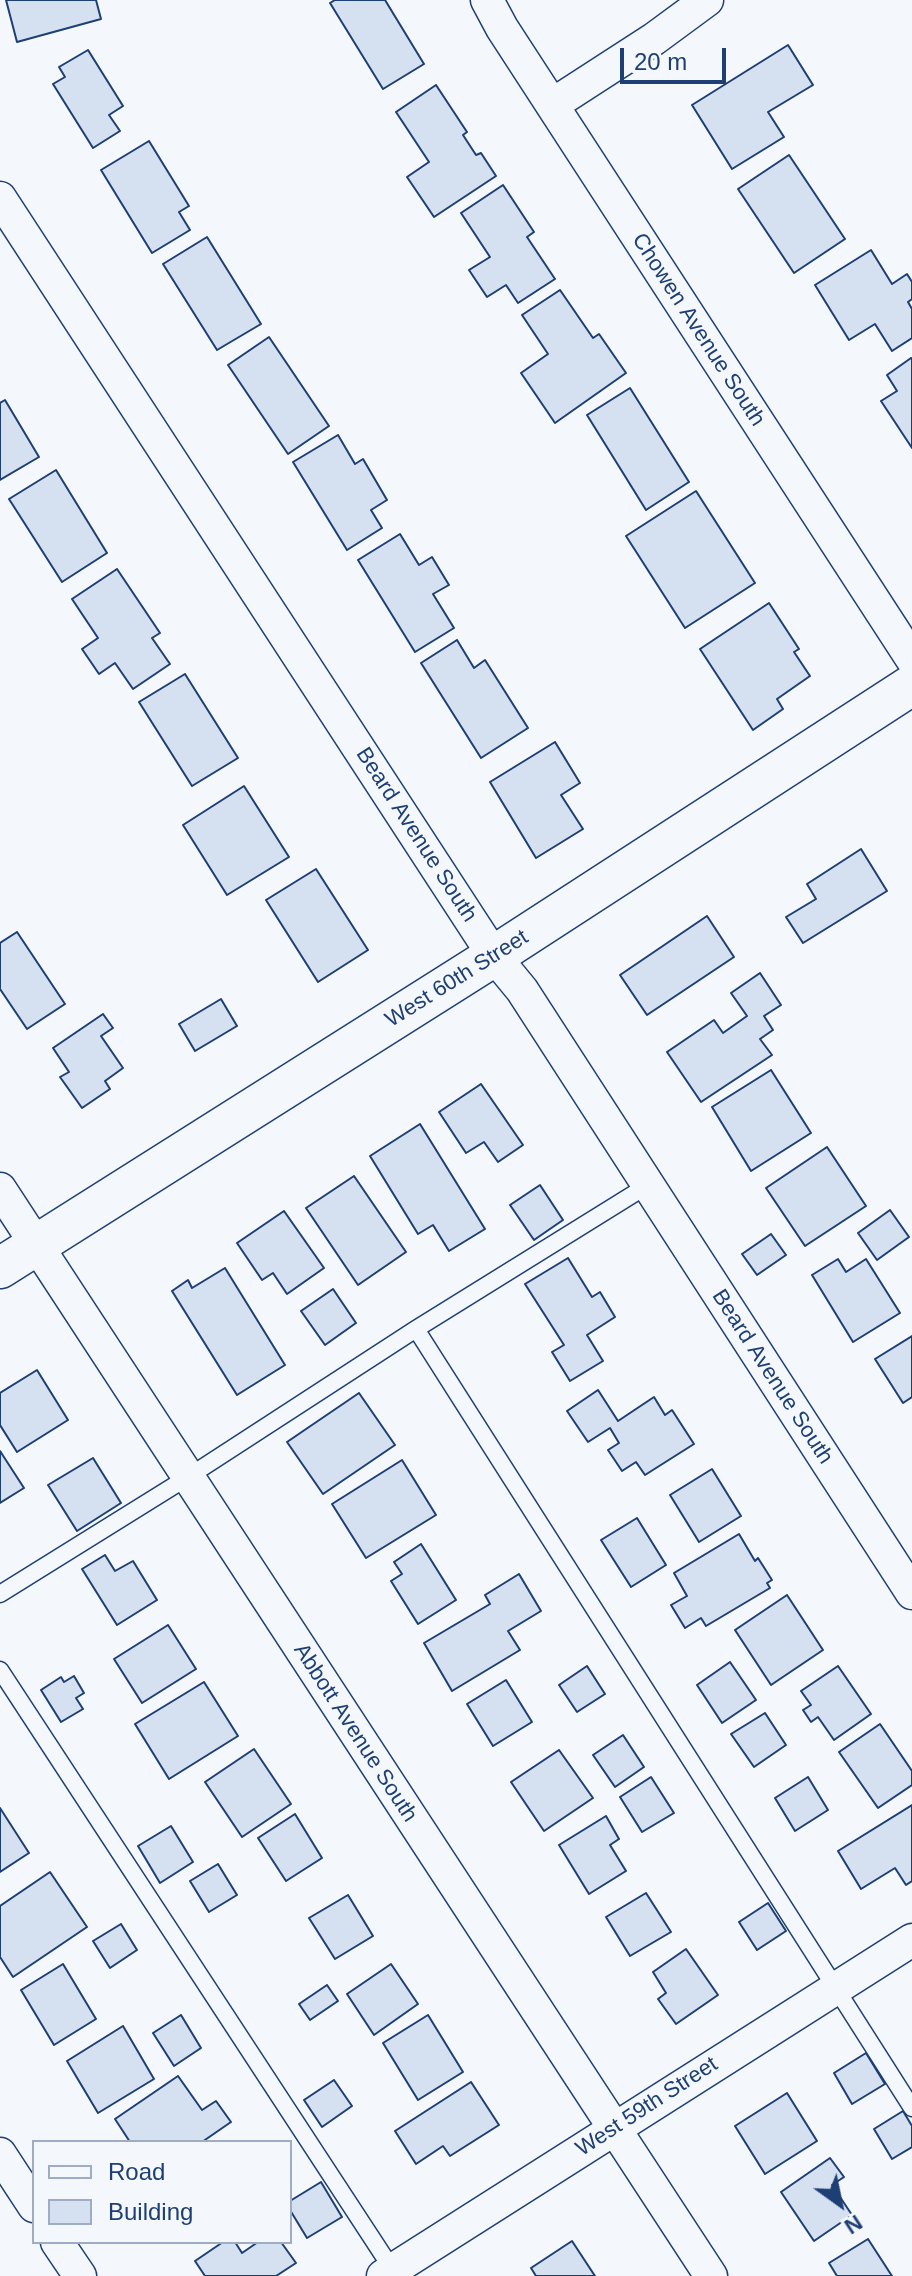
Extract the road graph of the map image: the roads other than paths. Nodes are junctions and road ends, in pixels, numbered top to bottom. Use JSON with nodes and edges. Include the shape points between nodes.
{"nodes":[{"id":1,"x":487,"y":0,"type":"edge"},
{"id":2,"x":707,"y":0,"type":"edge"},
{"id":3,"x":552,"y":105,"type":"junction"},
{"id":4,"x":0,"y":198,"type":"edge"},
{"id":5,"x":912,"y":659,"type":"edge"},
{"id":6,"x":912,"y":685,"type":"edge"},
{"id":7,"x":494,"y":956,"type":"junction"},
{"id":8,"x":648,"y":1185,"type":"junction"},
{"id":9,"x":0,"y":1189,"type":"edge"},
{"id":10,"x":36,"y":1245,"type":"junction"},
{"id":11,"x":0,"y":1268,"type":"edge"},
{"id":12,"x":416,"y":1329,"type":"junction"},
{"id":13,"x":188,"y":1477,"type":"junction"},
{"id":14,"x":912,"y":1593,"type":"edge"},
{"id":15,"x":0,"y":1594,"type":"edge"},
{"id":16,"x":0,"y":1670,"type":"edge"},
{"id":17,"x":912,"y":1940,"type":"edge"},
{"id":18,"x":835,"y":1987,"type":"junction"},
{"id":19,"x":912,"y":2108,"type":"edge"},
{"id":20,"x":614,"y":2128,"type":"junction"},
{"id":21,"x":0,"y":2154,"type":"edge"},
{"id":22,"x":32,"y":2203,"type":"edge"},
{"id":23,"x":58,"y":2244,"type":"edge"},
{"id":24,"x":391,"y":2274,"type":"edge"},
{"id":25,"x":80,"y":2276,"type":"edge"},
{"id":26,"x":711,"y":2276,"type":"edge"}],
"edges":[{"from":1,"to":3,"type":"street","name":"Chowen Avenue South"},
{"from":2,"to":3,"type":"street"},
{"from":3,"to":5,"type":"street","name":"Chowen Avenue South"},
{"from":4,"to":7,"type":"street","name":"Beard Avenue South"},
{"from":6,"to":7,"type":"street","name":"West 60th Street"},
{"from":7,"to":8,"type":"street","name":"Beard Avenue South","via":[[522,990]]},
{"from":7,"to":10,"type":"street","name":"West 60th Street"},
{"from":8,"to":12,"type":"lane"},
{"from":8,"to":14,"type":"street","name":"Beard Avenue South"},
{"from":9,"to":10,"type":"street","name":"Abbott Avenue South"},
{"from":10,"to":11,"type":"street","name":"West 60th Street"},
{"from":10,"to":13,"type":"street","name":"Abbott Avenue South"},
{"from":12,"to":13,"type":"lane"},
{"from":12,"to":18,"type":"lane"},
{"from":13,"to":15,"type":"lane"},
{"from":13,"to":20,"type":"street","name":"Abbott Avenue South"},
{"from":16,"to":24,"type":"lane"},
{"from":17,"to":18,"type":"street","name":"West 59th Street"},
{"from":18,"to":19,"type":"lane"},
{"from":18,"to":20,"type":"street","name":"West 59th Street"},
{"from":20,"to":24,"type":"street","name":"West 59th Street"},
{"from":20,"to":26,"type":"street","name":"Abbott Avenue South"},
{"from":21,"to":22,"type":"street"},
{"from":23,"to":25,"type":"street"}]}
